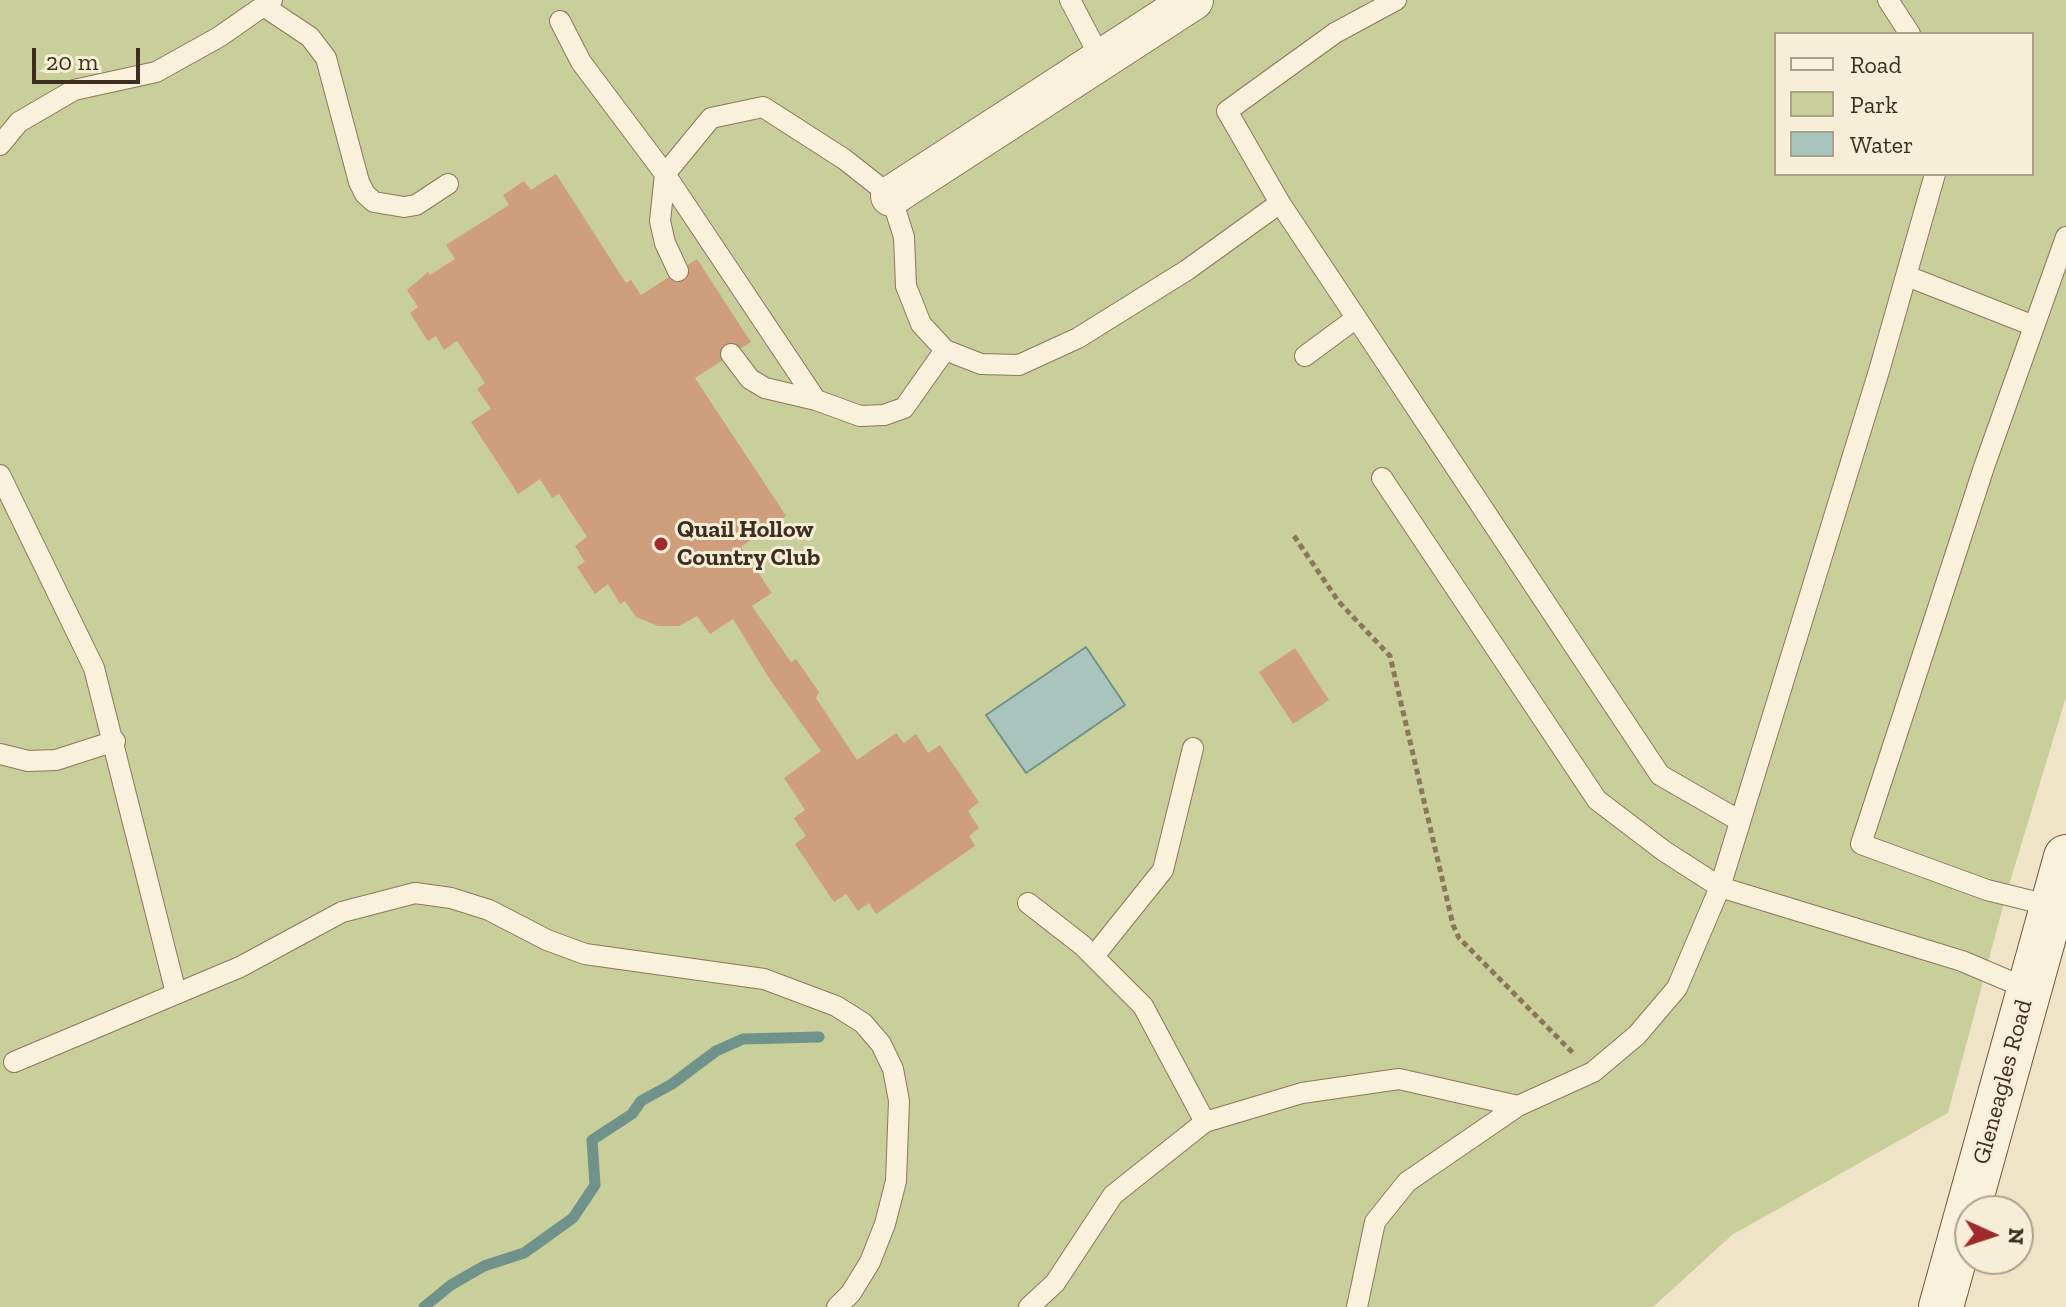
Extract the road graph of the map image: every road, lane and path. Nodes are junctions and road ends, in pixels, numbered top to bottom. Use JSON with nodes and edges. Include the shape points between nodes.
{"nodes":[{"id":1,"x":1070,"y":0,"type":"edge"},
{"id":2,"x":1193,"y":0,"type":"edge"},
{"id":3,"x":1396,"y":0,"type":"edge"},
{"id":4,"x":1888,"y":0,"type":"edge"},
{"id":5,"x":268,"y":4,"type":"edge"},
{"id":6,"x":560,"y":21,"type":"dead end"},
{"id":7,"x":1909,"y":32,"type":"edge"},
{"id":8,"x":1101,"y":59,"type":"junction"},
{"id":9,"x":0,"y":145,"type":"edge"},
{"id":10,"x":665,"y":174,"type":"junction"},
{"id":11,"x":1934,"y":176,"type":"edge"},
{"id":12,"x":448,"y":184,"type":"dead end"},
{"id":13,"x":891,"y":196,"type":"junction"},
{"id":14,"x":1280,"y":203,"type":"junction"},
{"id":15,"x":2066,"y":237,"type":"edge"},
{"id":16,"x":678,"y":271,"type":"dead end"},
{"id":17,"x":1907,"y":276,"type":"junction"},
{"id":18,"x":1355,"y":319,"type":"junction"},
{"id":19,"x":2034,"y":326,"type":"junction"},
{"id":20,"x":945,"y":350,"type":"junction"},
{"id":21,"x":731,"y":354,"type":"dead end"},
{"id":22,"x":1305,"y":356,"type":"dead end"},
{"id":23,"x":816,"y":400,"type":"junction"},
{"id":24,"x":0,"y":475,"type":"edge"},
{"id":25,"x":1382,"y":478,"type":"dead end"},
{"id":26,"x":1294,"y":536,"type":"dead end"},
{"id":27,"x":115,"y":741,"type":"junction"},
{"id":28,"x":1193,"y":748,"type":"dead end"},
{"id":29,"x":0,"y":754,"type":"edge"},
{"id":30,"x":1740,"y":821,"type":"junction"},
{"id":31,"x":2066,"y":857,"type":"edge"},
{"id":32,"x":1720,"y":887,"type":"junction"},
{"id":33,"x":1028,"y":903,"type":"dead end"},
{"id":34,"x":2052,"y":906,"type":"junction"},
{"id":35,"x":1094,"y":956,"type":"junction"},
{"id":36,"x":2028,"y":989,"type":"junction"},
{"id":37,"x":176,"y":993,"type":"junction"},
{"id":38,"x":14,"y":1062,"type":"dead end"},
{"id":39,"x":1593,"y":1072,"type":"junction"},
{"id":40,"x":1518,"y":1106,"type":"junction"},
{"id":41,"x":1205,"y":1122,"type":"junction"},
{"id":42,"x":837,"y":1307,"type":"edge"},
{"id":43,"x":1029,"y":1307,"type":"edge"},
{"id":44,"x":1357,"y":1307,"type":"edge"},
{"id":45,"x":1941,"y":1307,"type":"edge"}],
"edges":[{"from":1,"to":8,"type":"lane"},
{"from":2,"to":8,"type":"street"},
{"from":3,"to":14,"type":"lane","via":[[1335,33],[1227,111]]},
{"from":4,"to":7,"type":"lane"},
{"from":5,"to":9,"type":"lane","via":[[156,72],[74,90],[19,122]]},
{"from":5,"to":12,"type":"lane","via":[[310,37],[326,58],[365,194],[374,202],[404,207]]},
{"from":6,"to":10,"type":"lane","via":[[581,62]]},
{"from":8,"to":13,"type":"street"},
{"from":10,"to":13,"type":"lane","via":[[711,118],[763,107]]},
{"from":10,"to":16,"type":"lane","via":[[660,221]]},
{"from":10,"to":23,"type":"lane"},
{"from":11,"to":17,"type":"lane"},
{"from":13,"to":20,"type":"lane","via":[[904,237],[906,286],[921,324]]},
{"from":14,"to":18,"type":"lane"},
{"from":14,"to":20,"type":"lane","via":[[1187,270],[1050,354],[1019,365],[981,364]]},
{"from":15,"to":19,"type":"lane"},
{"from":17,"to":19,"type":"lane"},
{"from":17,"to":30,"type":"lane"},
{"from":18,"to":22,"type":"lane"},
{"from":18,"to":30,"type":"lane","via":[[1660,775]]},
{"from":19,"to":34,"type":"lane","via":[[1861,844],[1987,890]]},
{"from":20,"to":23,"type":"lane","via":[[904,408],[860,416]]},
{"from":21,"to":23,"type":"lane","via":[[750,379],[765,388]]},
{"from":24,"to":27,"type":"lane","via":[[94,668]]},
{"from":25,"to":32,"type":"lane","via":[[1597,800]]},
{"from":26,"to":39,"type":"path","via":[[1339,602],[1390,656],[1459,938]]},
{"from":27,"to":29,"type":"lane","via":[[56,760]]},
{"from":27,"to":37,"type":"lane"},
{"from":28,"to":35,"type":"lane","via":[[1163,870]]},
{"from":30,"to":32,"type":"lane"},
{"from":31,"to":34,"type":"street","name":"Gleneagles Road"},
{"from":32,"to":36,"type":"lane","via":[[1962,961]]},
{"from":32,"to":39,"type":"lane","via":[[1677,988],[1637,1035]]},
{"from":33,"to":35,"type":"lane"},
{"from":34,"to":36,"type":"street","name":"Gleneagles Road"},
{"from":35,"to":41,"type":"lane","via":[[1143,1006]]},
{"from":36,"to":45,"type":"street","name":"Gleneagles Road"},
{"from":37,"to":38,"type":"lane"},
{"from":37,"to":42,"type":"lane","via":[[240,967],[342,912],[415,893],[489,910],[585,954],[764,979],[836,1006],[863,1023],[881,1044],[899,1101],[896,1181],[885,1224],[870,1262]]},
{"from":39,"to":40,"type":"lane"},
{"from":40,"to":41,"type":"lane","via":[[1399,1079],[1302,1093]]},
{"from":40,"to":44,"type":"lane","via":[[1407,1182],[1375,1222]]},
{"from":41,"to":43,"type":"lane","via":[[1113,1195],[1055,1283]]}]}
